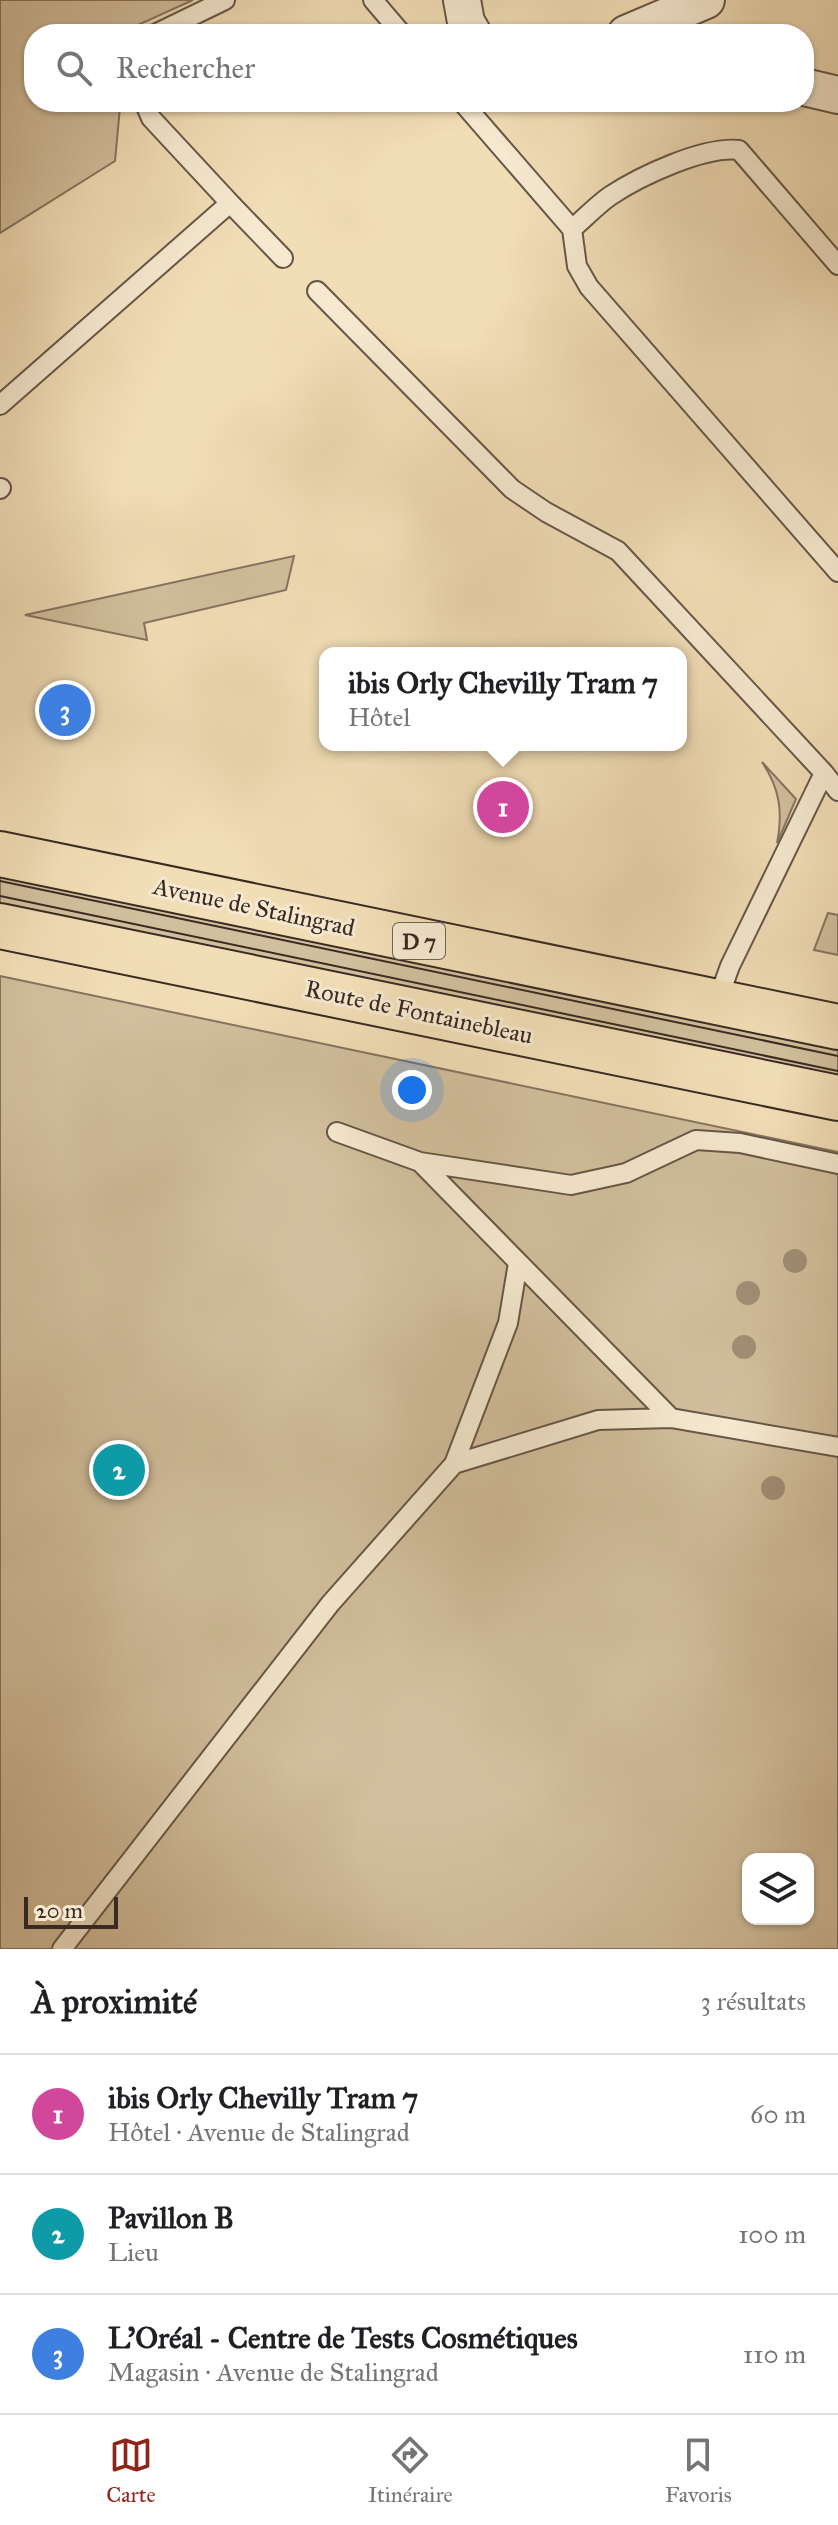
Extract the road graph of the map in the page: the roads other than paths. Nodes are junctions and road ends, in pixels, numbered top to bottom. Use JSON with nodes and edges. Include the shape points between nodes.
{"nodes":[{"id":1,"x":225,"y":0,"type":"edge"},
{"id":2,"x":373,"y":0,"type":"edge"},
{"id":3,"x":462,"y":0,"type":"edge"},
{"id":4,"x":706,"y":0,"type":"edge"},
{"id":5,"x":176,"y":24,"type":"edge"},
{"id":6,"x":393,"y":24,"type":"edge"},
{"id":7,"x":467,"y":24,"type":"edge"},
{"id":8,"x":650,"y":24,"type":"edge"},
{"id":9,"x":814,"y":89,"type":"edge"},
{"id":10,"x":838,"y":95,"type":"edge"},
{"id":11,"x":148,"y":112,"type":"edge"},
{"id":12,"x":471,"y":112,"type":"edge"},
{"id":13,"x":230,"y":203,"type":"junction"},
{"id":14,"x":572,"y":229,"type":"junction"},
{"id":15,"x":283,"y":258,"type":"dead end"},
{"id":16,"x":838,"y":265,"type":"edge"},
{"id":17,"x":317,"y":291,"type":"dead end"},
{"id":18,"x":0,"y":405,"type":"edge"},
{"id":19,"x":838,"y":572,"type":"edge"},
{"id":20,"x":824,"y":773,"type":"junction"},
{"id":21,"x":838,"y":791,"type":"edge"},
{"id":22,"x":0,"y":854,"type":"edge"},
{"id":23,"x":0,"y":926,"type":"edge"},
{"id":24,"x":717,"y":1004,"type":"junction"},
{"id":25,"x":838,"y":1027,"type":"edge"},
{"id":26,"x":838,"y":1098,"type":"edge"},
{"id":27,"x":337,"y":1132,"type":"dead end"},
{"id":28,"x":420,"y":1162,"type":"junction"},
{"id":29,"x":838,"y":1164,"type":"edge"},
{"id":30,"x":518,"y":1263,"type":"junction"},
{"id":31,"x":671,"y":1418,"type":"junction"},
{"id":32,"x":838,"y":1447,"type":"edge"},
{"id":33,"x":454,"y":1464,"type":"junction"},
{"id":34,"x":62,"y":1949,"type":"edge"}],
"edges":[{"from":1,"to":5,"type":"lane"},
{"from":2,"to":6,"type":"lane"},
{"from":3,"to":7,"type":"street"},
{"from":4,"to":8,"type":"street"},
{"from":9,"to":10,"type":"street"},
{"from":11,"to":13,"type":"lane"},
{"from":12,"to":14,"type":"lane"},
{"from":13,"to":15,"type":"lane"},
{"from":13,"to":18,"type":"lane"},
{"from":14,"to":16,"type":"lane","via":[[610,196],[653,173],[707,153],[739,150]]},
{"from":14,"to":19,"type":"lane","via":[[577,266],[589,287]]},
{"from":17,"to":20,"type":"lane","via":[[512,489],[618,551]]},
{"from":20,"to":21,"type":"lane"},
{"from":20,"to":24,"type":"lane","via":[[730,966]]},
{"from":22,"to":24,"type":"main road","name":"Avenue de Stalingrad","number":"D 7"},
{"from":23,"to":26,"type":"main road","name":"Route de Fontainebleau"},
{"from":24,"to":25,"type":"main road","name":"Avenue de Stalingrad","number":"D 7"},
{"from":27,"to":28,"type":"lane"},
{"from":28,"to":29,"type":"lane","via":[[571,1185],[626,1173],[696,1140],[740,1143]]},
{"from":28,"to":30,"type":"lane"},
{"from":30,"to":31,"type":"lane"},
{"from":30,"to":33,"type":"lane","via":[[508,1323]]},
{"from":31,"to":32,"type":"lane"},
{"from":31,"to":33,"type":"lane","via":[[598,1420]]},
{"from":33,"to":34,"type":"lane","via":[[330,1604]]}]}
